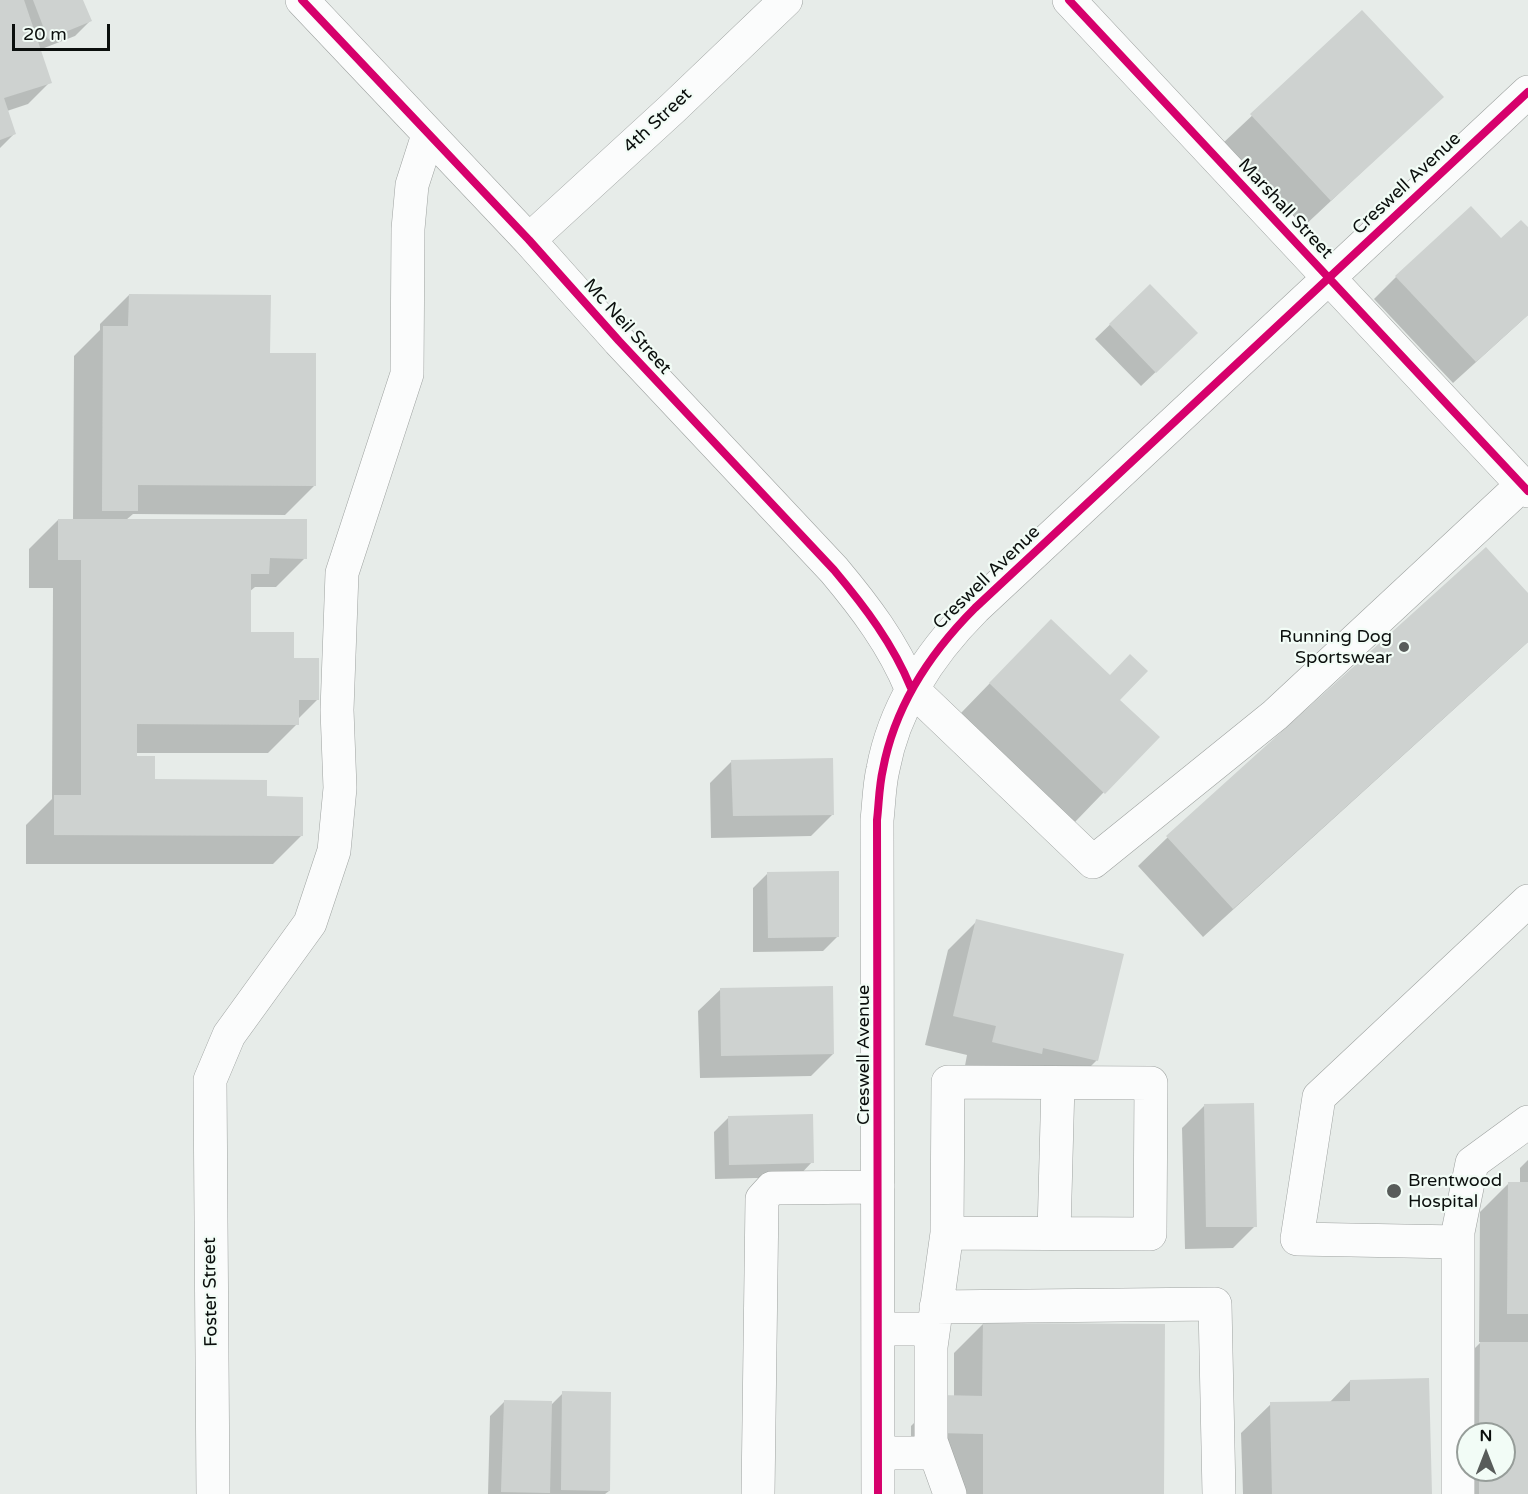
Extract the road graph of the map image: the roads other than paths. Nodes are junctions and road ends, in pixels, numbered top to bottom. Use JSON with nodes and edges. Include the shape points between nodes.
{"nodes":[{"id":1,"x":302,"y":0,"type":"edge"},
{"id":2,"x":786,"y":0,"type":"edge"},
{"id":3,"x":1069,"y":0,"type":"edge"},
{"id":4,"x":1528,"y":92,"type":"edge"},
{"id":5,"x":428,"y":135,"type":"junction"},
{"id":6,"x":529,"y":240,"type":"junction"},
{"id":7,"x":1329,"y":278,"type":"junction"},
{"id":8,"x":1525,"y":488,"type":"edge"},
{"id":9,"x":911,"y":688,"type":"junction"},
{"id":10,"x":1528,"y":901,"type":"edge"},
{"id":11,"x":1058,"y":1083,"type":"junction"},
{"id":12,"x":1528,"y":1122,"type":"edge"},
{"id":13,"x":878,"y":1187,"type":"junction"},
{"id":14,"x":947,"y":1233,"type":"junction"},
{"id":15,"x":1054,"y":1233,"type":"junction"},
{"id":16,"x":1458,"y":1242,"type":"junction"},
{"id":17,"x":934,"y":1318,"type":"junction"},
{"id":18,"x":878,"y":1329,"type":"junction"},
{"id":19,"x":878,"y":1453,"type":"junction"},
{"id":20,"x":935,"y":1453,"type":"junction"},
{"id":21,"x":213,"y":1494,"type":"edge"},
{"id":22,"x":758,"y":1494,"type":"edge"},
{"id":23,"x":878,"y":1494,"type":"edge"},
{"id":24,"x":950,"y":1494,"type":"edge"},
{"id":25,"x":1219,"y":1494,"type":"edge"},
{"id":26,"x":1458,"y":1494,"type":"edge"}],
"edges":[{"from":1,"to":5,"type":"street","name":"Mc Neil Street"},
{"from":2,"to":6,"type":"street","name":"4th Street"},
{"from":3,"to":7,"type":"street","name":"Marshall Street"},
{"from":4,"to":7,"type":"street","name":"Creswell Avenue"},
{"from":5,"to":6,"type":"street","name":"Mc Neil Street"},
{"from":5,"to":21,"type":"street","name":"Foster Street","via":[[412,185],[408,229],[407,374],[342,573],[337,710],[340,788],[334,851],[310,923],[229,1035],[208,1090]]},
{"from":6,"to":9,"type":"street","name":"Mc Neil Street","via":[[834,570],[865,607],[900,661]]},
{"from":7,"to":8,"type":"street","name":"Marshall Street"},
{"from":7,"to":9,"type":"street","name":"Creswell Avenue","via":[[949,633]]},
{"from":8,"to":9,"type":"street","via":[[1275,715],[1093,862]]},
{"from":9,"to":13,"type":"street","name":"Creswell Avenue","via":[[882,770],[878,820]]},
{"from":10,"to":16,"type":"street","via":[[1319,1097],[1298,1239]]},
{"from":11,"to":14,"type":"street","via":[[948,1082]]},
{"from":11,"to":15,"type":"street"},
{"from":11,"to":15,"type":"street","via":[[1151,1083],[1150,1234]]},
{"from":12,"to":16,"type":"street","via":[[1472,1163]]},
{"from":13,"to":18,"type":"street","name":"Creswell Avenue"},
{"from":13,"to":22,"type":"street","via":[[772,1188],[762,1199]]},
{"from":14,"to":15,"type":"street"},
{"from":14,"to":17,"type":"street"},
{"from":16,"to":26,"type":"street"},
{"from":17,"to":18,"type":"street"},
{"from":17,"to":20,"type":"street","via":[[931,1441]]},
{"from":17,"to":25,"type":"street","via":[[1215,1305]]},
{"from":18,"to":19,"type":"street","name":"Creswell Avenue"},
{"from":19,"to":20,"type":"street"},
{"from":19,"to":23,"type":"street","name":"Creswell Avenue"},
{"from":20,"to":24,"type":"street"}]}
